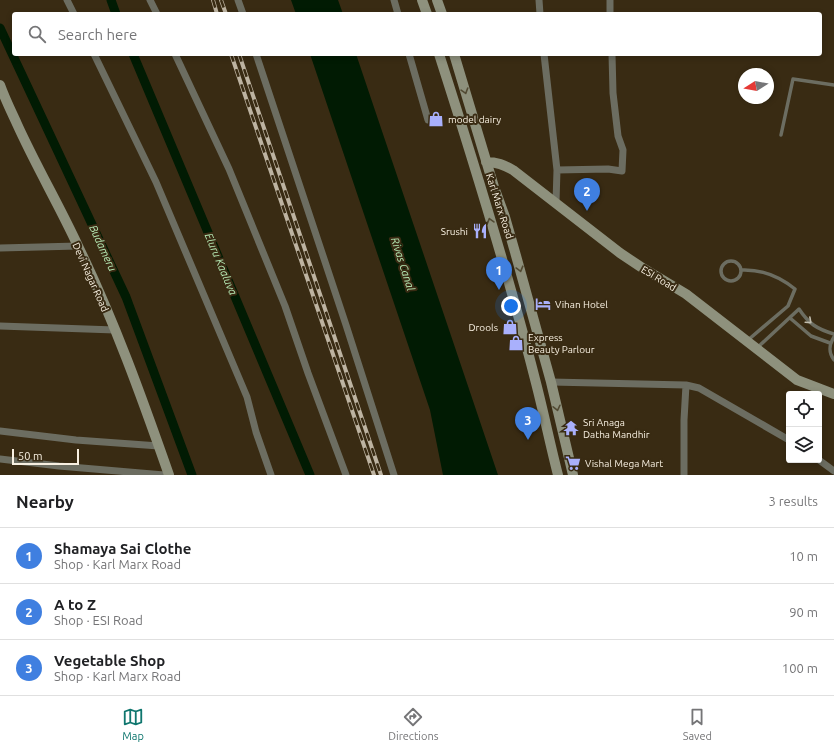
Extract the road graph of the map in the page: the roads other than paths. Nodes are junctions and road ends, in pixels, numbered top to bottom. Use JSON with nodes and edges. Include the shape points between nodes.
{"nodes":[{"id":1,"x":67,"y":0,"type":"edge"},
{"id":2,"x":150,"y":0,"type":"edge"},
{"id":3,"x":238,"y":0,"type":"edge"},
{"id":4,"x":394,"y":0,"type":"edge"},
{"id":5,"x":422,"y":0,"type":"edge"},
{"id":6,"x":438,"y":0,"type":"edge"},
{"id":7,"x":539,"y":0,"type":"edge"},
{"id":8,"x":610,"y":0,"type":"edge"},
{"id":9,"x":73,"y":12,"type":"edge"},
{"id":10,"x":156,"y":12,"type":"edge"},
{"id":11,"x":242,"y":12,"type":"edge"},
{"id":12,"x":397,"y":12,"type":"edge"},
{"id":13,"x":426,"y":12,"type":"edge"},
{"id":14,"x":441,"y":12,"type":"edge"},
{"id":15,"x":540,"y":12,"type":"edge"},
{"id":16,"x":610,"y":12,"type":"edge"},
{"id":17,"x":95,"y":56,"type":"edge"},
{"id":18,"x":176,"y":56,"type":"edge"},
{"id":19,"x":257,"y":56,"type":"edge"},
{"id":20,"x":410,"y":56,"type":"edge"},
{"id":21,"x":440,"y":56,"type":"edge"},
{"id":22,"x":455,"y":56,"type":"edge"},
{"id":23,"x":544,"y":56,"type":"edge"},
{"id":24,"x":612,"y":56,"type":"edge"},
{"id":25,"x":0,"y":85,"type":"edge"},
{"id":26,"x":834,"y":85,"type":"edge"},
{"id":27,"x":3,"y":99,"type":"edge"},
{"id":28,"x":428,"y":120,"type":"dead end"},
{"id":29,"x":781,"y":135,"type":"dead end"},
{"id":30,"x":486,"y":162,"type":"junction"},
{"id":31,"x":556,"y":170,"type":"junction"},
{"id":32,"x":556,"y":202,"type":"junction"},
{"id":33,"x":78,"y":246,"type":"junction"},
{"id":34,"x":0,"y":248,"type":"edge"},
{"id":35,"x":515,"y":252,"type":"junction"},
{"id":36,"x":501,"y":255,"type":"junction"},
{"id":37,"x":741,"y":270,"type":"junction"},
{"id":38,"x":790,"y":318,"type":"junction"},
{"id":39,"x":0,"y":326,"type":"edge"},
{"id":40,"x":115,"y":330,"type":"junction"},
{"id":41,"x":834,"y":334,"type":"edge"},
{"id":42,"x":834,"y":337,"type":"edge"},
{"id":43,"x":747,"y":341,"type":"junction"},
{"id":44,"x":830,"y":343,"type":"junction"},
{"id":45,"x":757,"y":348,"type":"junction"},
{"id":46,"x":834,"y":360,"type":"edge"},
{"id":47,"x":547,"y":368,"type":"junction"},
{"id":48,"x":533,"y":372,"type":"junction"},
{"id":49,"x":551,"y":382,"type":"junction"},
{"id":50,"x":686,"y":385,"type":"junction"},
{"id":51,"x":834,"y":394,"type":"edge"},
{"id":52,"x":0,"y":431,"type":"edge"},
{"id":53,"x":786,"y":438,"type":"edge"},
{"id":54,"x":159,"y":446,"type":"junction"},
{"id":55,"x":0,"y":459,"type":"edge"},
{"id":56,"x":822,"y":462,"type":"edge"},
{"id":57,"x":834,"y":471,"type":"edge"},
{"id":58,"x":164,"y":475,"type":"edge"},
{"id":59,"x":169,"y":475,"type":"edge"},
{"id":60,"x":271,"y":475,"type":"edge"},
{"id":61,"x":346,"y":475,"type":"edge"},
{"id":62,"x":394,"y":475,"type":"edge"},
{"id":63,"x":558,"y":475,"type":"edge"},
{"id":64,"x":572,"y":475,"type":"edge"},
{"id":65,"x":684,"y":475,"type":"edge"}],
"edges":[{"from":1,"to":9,"type":"street"},
{"from":2,"to":10,"type":"street"},
{"from":3,"to":11,"type":"street"},
{"from":4,"to":12,"type":"street"},
{"from":5,"to":13,"type":"main road"},
{"from":6,"to":14,"type":"main road"},
{"from":7,"to":15,"type":"street"},
{"from":8,"to":16,"type":"street"},
{"from":17,"to":60,"type":"street","via":[[156,182],[247,397]]},
{"from":18,"to":61,"type":"street","via":[[229,169],[285,306]]},
{"from":19,"to":62,"type":"street"},
{"from":20,"to":28,"type":"street"},
{"from":36,"to":21,"type":"main road","name":"Karl Marx Road","one_way":true},
{"from":22,"to":30,"type":"main road","name":"Karl Marx Road","one_way":true},
{"from":23,"to":31,"type":"street"},
{"from":24,"to":31,"type":"street","via":[[618,136],[623,150],[622,171]]},
{"from":25,"to":27,"type":"main road","name":"Devi Nagar Road"},
{"from":26,"to":29,"type":"lane","via":[[793,79]]},
{"from":27,"to":33,"type":"main road","name":"Devi Nagar Road"},
{"from":30,"to":32,"type":"main road","name":"ESI Road","via":[[504,164]]},
{"from":30,"to":35,"type":"main road","name":"Karl Marx Road"},
{"from":31,"to":32,"type":"street"},
{"from":32,"to":43,"type":"main road","name":"ESI Road","via":[[620,253],[686,294]]},
{"from":33,"to":34,"type":"street"},
{"from":33,"to":40,"type":"main road","name":"Devi Nagar Road"},
{"from":35,"to":36,"type":"main road"},
{"from":35,"to":47,"type":"main road","name":"Karl Marx Road","one_way":true},
{"from":36,"to":48,"type":"main road","name":"Karl Marx Road"},
{"from":37,"to":37,"type":"lane","via":[[740,278],[734,281],[727,281],[721,273],[722,266],[730,261],[737,262]]},
{"from":37,"to":43,"type":"lane","via":[[750,269],[775,276],[795,289],[788,306]]},
{"from":38,"to":41,"type":"lane","one_way":true,"via":[[798,309],[815,327]]},
{"from":38,"to":44,"type":"lane","via":[[811,336]]},
{"from":38,"to":45,"type":"lane"},
{"from":39,"to":40,"type":"street"},
{"from":40,"to":54,"type":"main road","name":"Devi Nagar Road"},
{"from":42,"to":44,"type":"lane"},
{"from":43,"to":45,"type":"main road","name":"ESI Road"},
{"from":44,"to":46,"type":"lane","via":[[829,350]]},
{"from":45,"to":51,"type":"main road","name":"ESI Road","via":[[797,380]]},
{"from":47,"to":48,"type":"main road"},
{"from":47,"to":49,"type":"main road","name":"Karl Marx Road"},
{"from":48,"to":63,"type":"main road","name":"Karl Marx Road"},
{"from":49,"to":50,"type":"street"},
{"from":49,"to":64,"type":"main road","name":"Karl Marx Road","one_way":true},
{"from":50,"to":53,"type":"street","via":[[699,388]]},
{"from":50,"to":65,"type":"street"},
{"from":52,"to":54,"type":"street"},
{"from":54,"to":59,"type":"main road","name":"Devi Nagar Road"},
{"from":55,"to":58,"type":"street"},
{"from":56,"to":57,"type":"street"}]}
